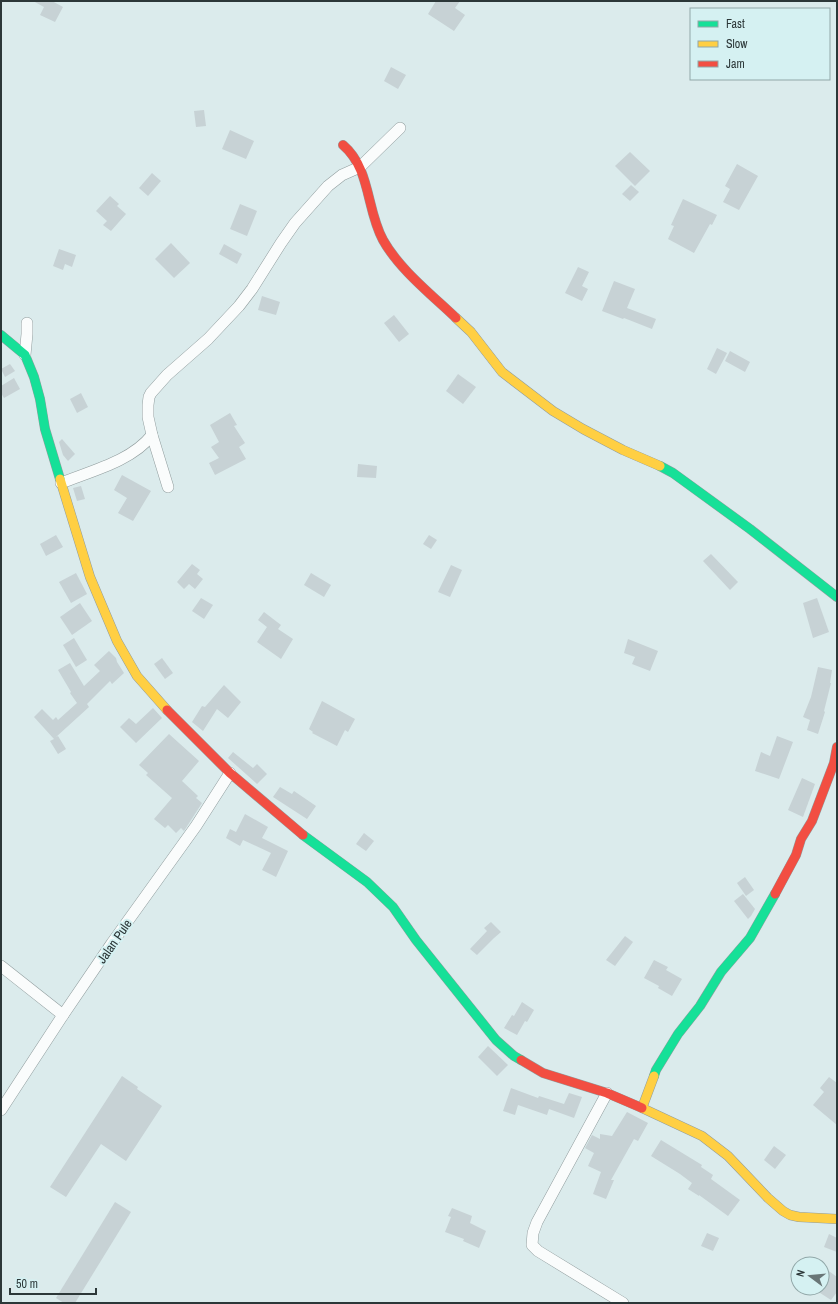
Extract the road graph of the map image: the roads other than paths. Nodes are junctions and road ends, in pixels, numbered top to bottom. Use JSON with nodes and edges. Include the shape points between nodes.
{"nodes":[{"id":1,"x":400,"y":128,"type":"dead end"},
{"id":2,"x":343,"y":144,"type":"dead end"},
{"id":3,"x":360,"y":168,"type":"junction"},
{"id":4,"x":27,"y":323,"type":"dead end"},
{"id":5,"x":1,"y":335,"type":"edge"},
{"id":6,"x":25,"y":355,"type":"junction"},
{"id":7,"x":152,"y":435,"type":"junction"},
{"id":8,"x":61,"y":483,"type":"junction"},
{"id":9,"x":168,"y":487,"type":"dead end"},
{"id":10,"x":837,"y":597,"type":"edge"},
{"id":11,"x":837,"y":747,"type":"edge"},
{"id":12,"x":230,"y":773,"type":"junction"},
{"id":13,"x":1,"y":966,"type":"edge"},
{"id":14,"x":63,"y":1015,"type":"junction"},
{"id":15,"x":607,"y":1093,"type":"junction"},
{"id":16,"x":642,"y":1108,"type":"junction"},
{"id":17,"x":1,"y":1110,"type":"edge"},
{"id":18,"x":837,"y":1219,"type":"edge"},
{"id":19,"x":623,"y":1303,"type":"edge"}],
"edges":[{"from":1,"to":3,"type":"street"},
{"from":2,"to":3,"type":"street"},
{"from":3,"to":7,"type":"street","via":[[342,175],[328,186],[295,223],[240,306],[151,393],[148,411]]},
{"from":3,"to":10,"type":"street","via":[[373,217],[392,254],[471,332],[502,372],[553,411],[583,429],[673,473]]},
{"from":4,"to":6,"type":"street"},
{"from":5,"to":6,"type":"street"},
{"from":6,"to":8,"type":"street","via":[[36,384],[45,430]]},
{"from":7,"to":8,"type":"street","via":[[148,441],[124,458]]},
{"from":7,"to":9,"type":"street"},
{"from":8,"to":12,"type":"street","via":[[90,577],[117,641],[138,676],[176,720]]},
{"from":11,"to":16,"type":"street","via":[[834,763],[812,821],[796,855],[750,938],[721,972],[656,1070]]},
{"from":12,"to":14,"type":"street","name":"Jalan Pule","via":[[196,826]]},
{"from":12,"to":15,"type":"street","via":[[302,834],[367,882],[393,908],[496,1040],[514,1056],[543,1072]]},
{"from":13,"to":14,"type":"street"},
{"from":14,"to":17,"type":"street","name":"Jalan Pule"},
{"from":15,"to":16,"type":"street"},
{"from":15,"to":19,"type":"street","via":[[537,1222],[532,1245]]},
{"from":16,"to":18,"type":"street","via":[[702,1136],[728,1156],[768,1198],[790,1215]]}]}
